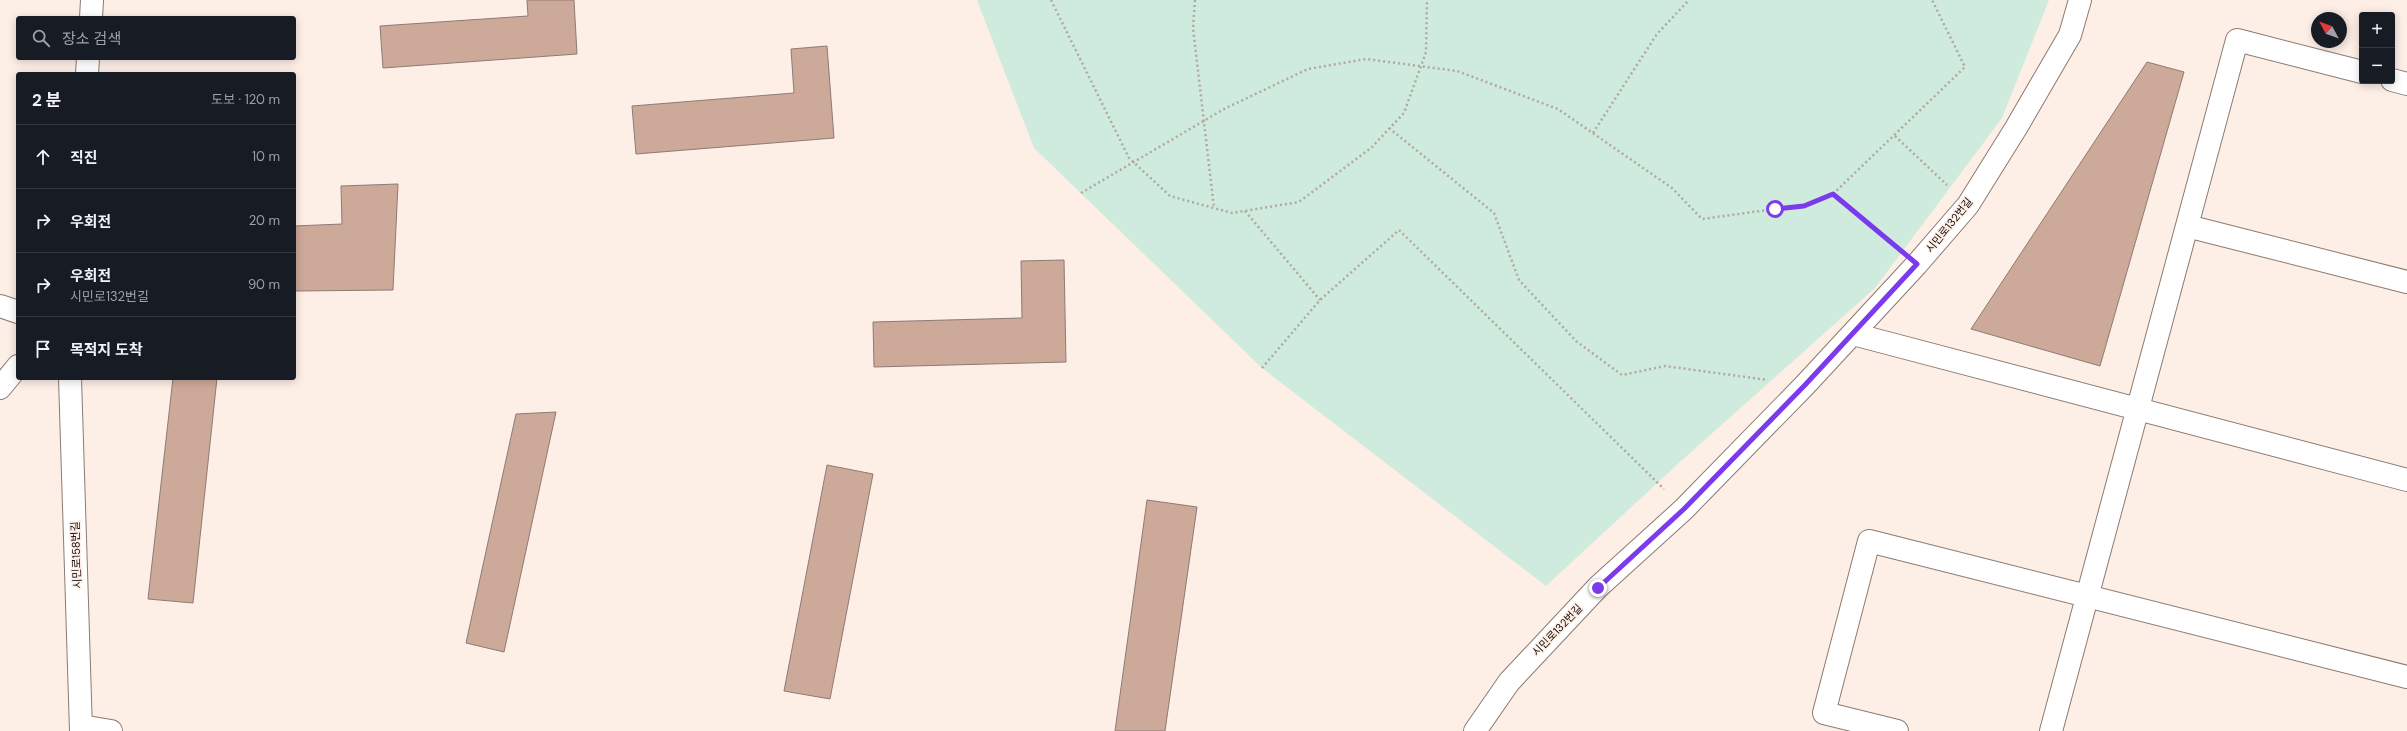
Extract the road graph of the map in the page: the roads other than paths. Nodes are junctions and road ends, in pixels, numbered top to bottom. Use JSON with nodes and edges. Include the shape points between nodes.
{"nodes":[{"id":1,"x":92,"y":0,"type":"edge"},
{"id":2,"x":2080,"y":0,"type":"edge"},
{"id":3,"x":91,"y":16,"type":"edge"},
{"id":4,"x":88,"y":60,"type":"edge"},
{"id":5,"x":2359,"y":71,"type":"edge"},
{"id":6,"x":87,"y":72,"type":"edge"},
{"id":7,"x":2395,"y":81,"type":"edge"},
{"id":8,"x":2407,"y":84,"type":"edge"},
{"id":9,"x":2187,"y":226,"type":"junction"},
{"id":10,"x":2407,"y":282,"type":"edge"},
{"id":11,"x":0,"y":306,"type":"edge"},
{"id":12,"x":16,"y":311,"type":"edge"},
{"id":13,"x":1853,"y":334,"type":"junction"},
{"id":14,"x":16,"y":368,"type":"edge"},
{"id":15,"x":70,"y":380,"type":"edge"},
{"id":16,"x":0,"y":388,"type":"edge"},
{"id":17,"x":2137,"y":409,"type":"junction"},
{"id":18,"x":2407,"y":480,"type":"edge"},
{"id":19,"x":2087,"y":596,"type":"junction"},
{"id":20,"x":2407,"y":677,"type":"edge"},
{"id":21,"x":81,"y":728,"type":"edge"},
{"id":22,"x":111,"y":731,"type":"edge"},
{"id":23,"x":1475,"y":731,"type":"edge"},
{"id":24,"x":1897,"y":731,"type":"edge"},
{"id":25,"x":2051,"y":731,"type":"edge"}],
"edges":[{"from":1,"to":3,"type":"street"},
{"from":2,"to":13,"type":"street","name":"시민로132번길","via":[[2070,36],[1968,205]]},
{"from":4,"to":6,"type":"street"},
{"from":5,"to":9,"type":"street","via":[[2237,40]]},
{"from":7,"to":8,"type":"street"},
{"from":9,"to":10,"type":"street"},
{"from":9,"to":17,"type":"street"},
{"from":11,"to":12,"type":"street"},
{"from":13,"to":17,"type":"street"},
{"from":13,"to":23,"type":"street","name":"시민로132번길","via":[[1684,509],[1598,588],[1509,682]]},
{"from":14,"to":16,"type":"street"},
{"from":15,"to":21,"type":"street","name":"시민로158번길"},
{"from":17,"to":18,"type":"street"},
{"from":17,"to":19,"type":"street"},
{"from":19,"to":20,"type":"street"},
{"from":19,"to":24,"type":"street","via":[[1869,541],[1824,713]]},
{"from":19,"to":25,"type":"street"},
{"from":21,"to":22,"type":"street"}]}
